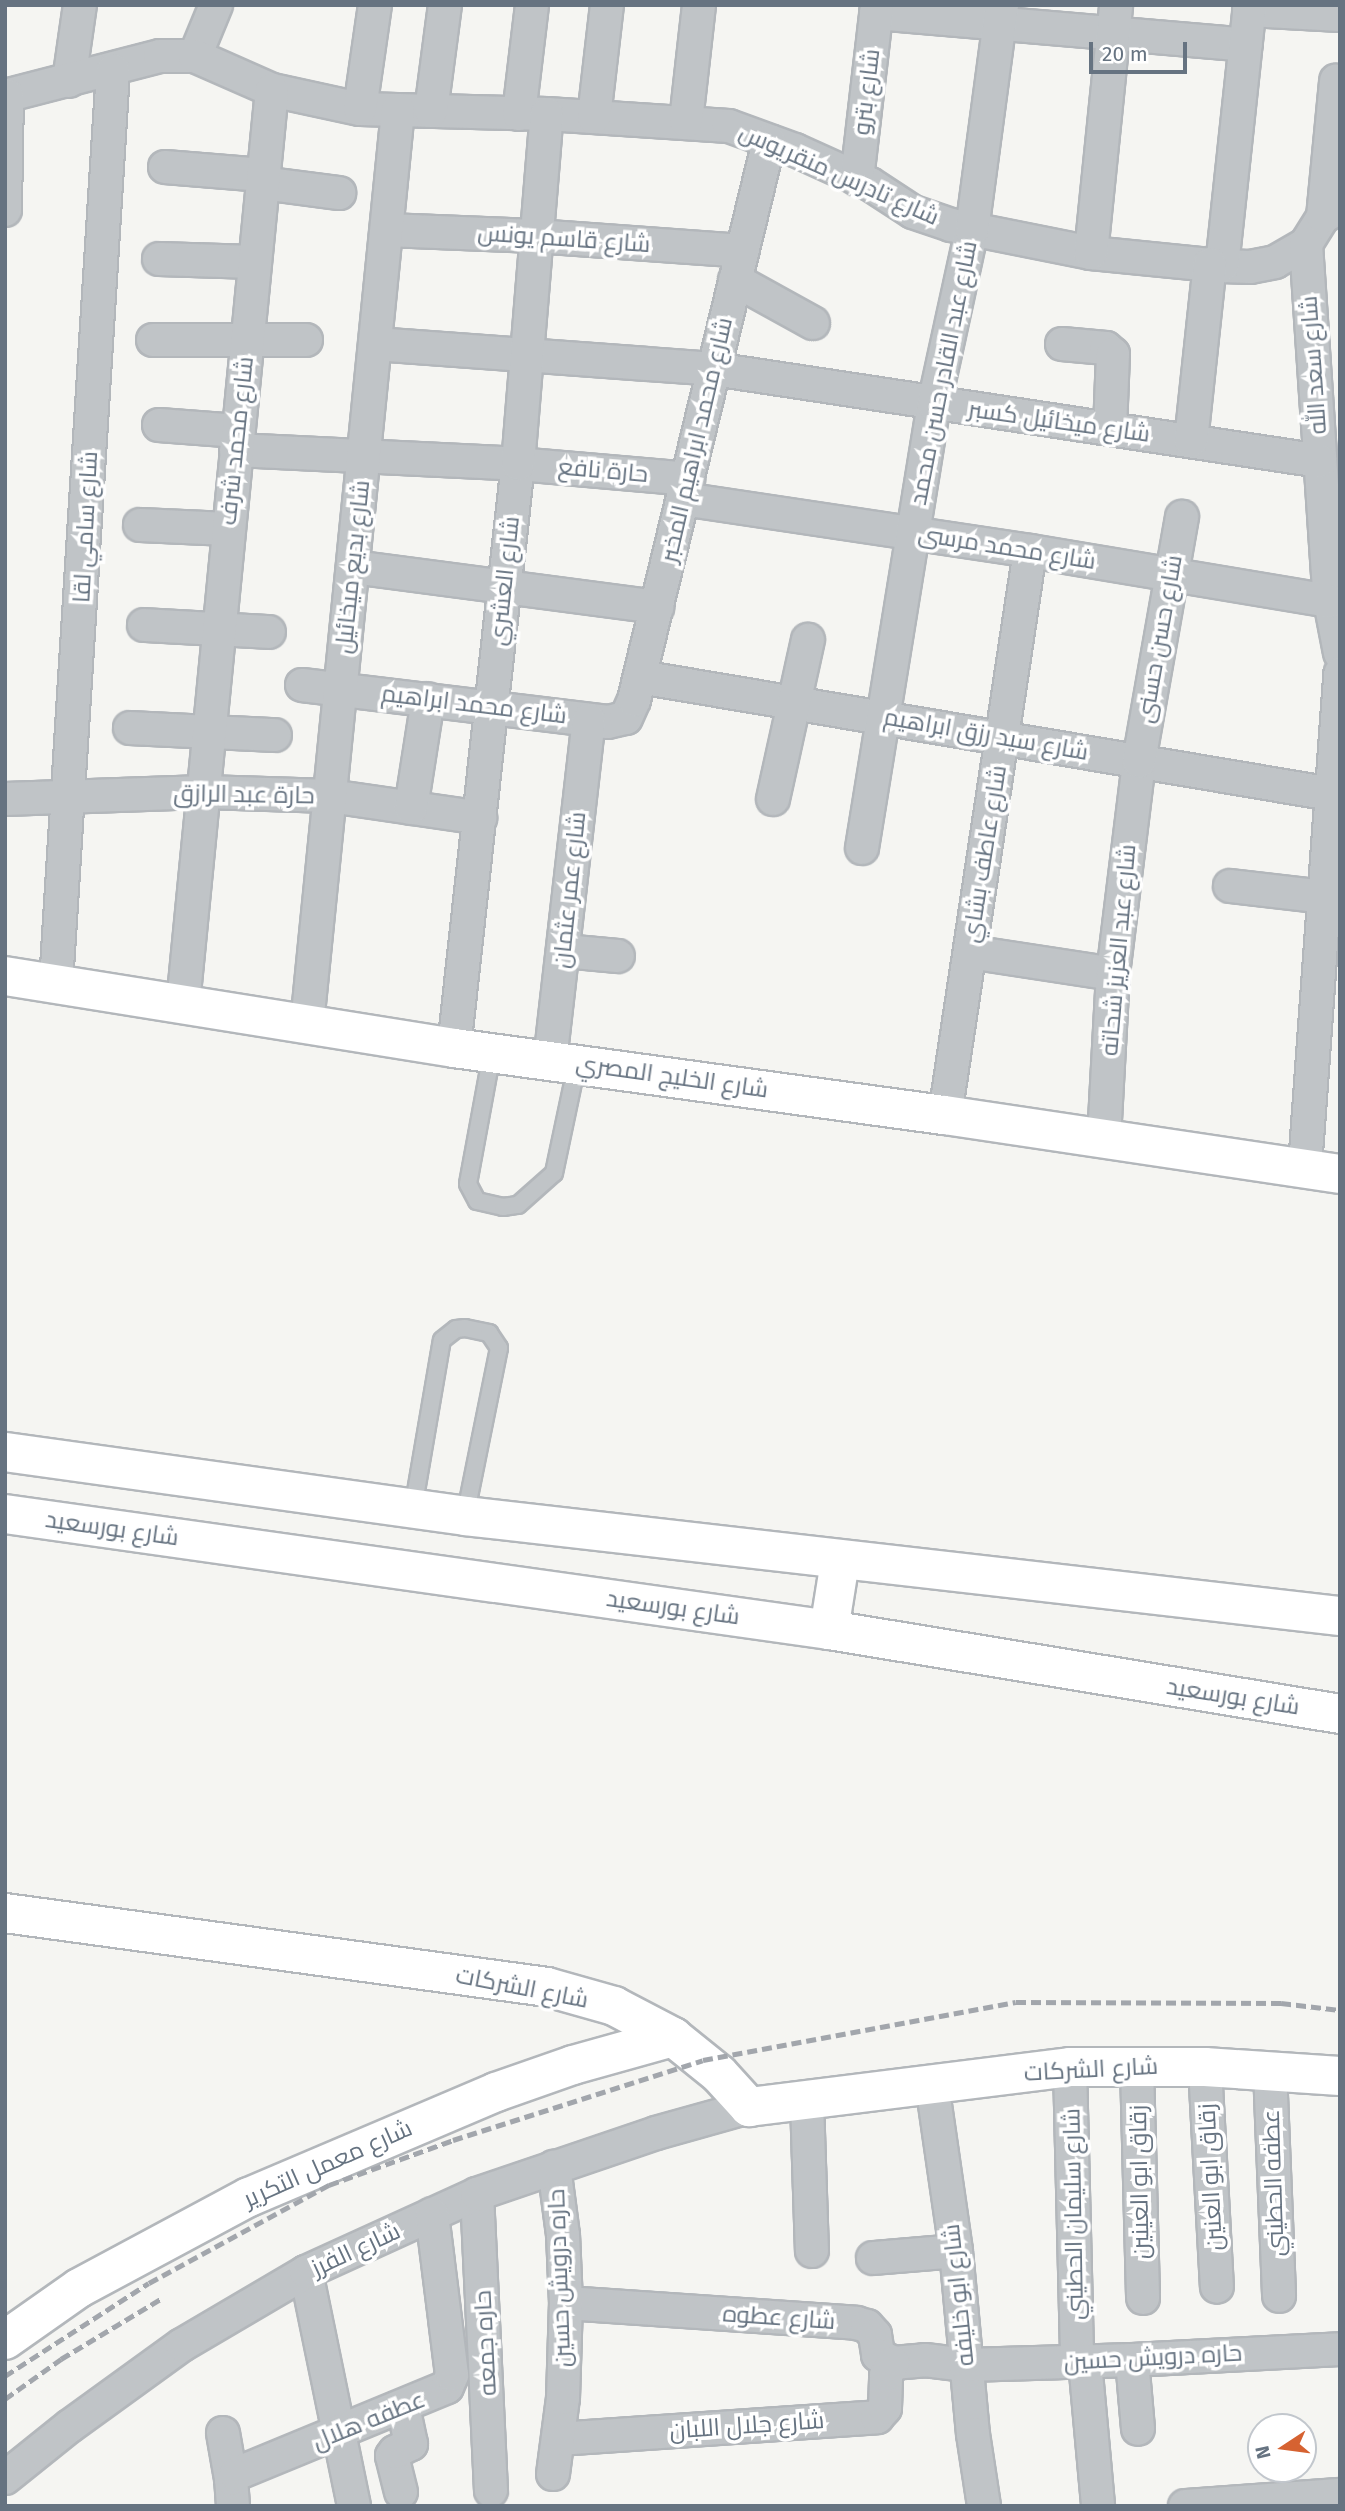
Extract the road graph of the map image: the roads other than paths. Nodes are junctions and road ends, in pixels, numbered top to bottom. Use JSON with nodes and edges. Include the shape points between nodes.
{"nodes":[{"id":1,"x":80,"y":5,"type":"edge"},
{"id":2,"x":216,"y":5,"type":"edge"},
{"id":3,"x":375,"y":5,"type":"edge"},
{"id":4,"x":445,"y":5,"type":"edge"},
{"id":5,"x":532,"y":5,"type":"edge"},
{"id":6,"x":607,"y":5,"type":"edge"},
{"id":7,"x":699,"y":5,"type":"edge"},
{"id":8,"x":1249,"y":8,"type":"edge"},
{"id":9,"x":877,"y":9,"type":"edge"},
{"id":10,"x":1001,"y":15,"type":"edge"},
{"id":11,"x":1340,"y":15,"type":"edge"},
{"id":12,"x":1114,"y":19,"type":"edge"},
{"id":13,"x":1246,"y":45,"type":"junction"},
{"id":14,"x":195,"y":56,"type":"junction"},
{"id":15,"x":113,"y":70,"type":"junction"},
{"id":16,"x":69,"y":80,"type":"junction"},
{"id":17,"x":1336,"y":81,"type":"dead end"},
{"id":18,"x":272,"y":90,"type":"junction"},
{"id":19,"x":6,"y":96,"type":"edge"},
{"id":20,"x":360,"y":109,"type":"junction"},
{"id":21,"x":398,"y":111,"type":"junction"},
{"id":22,"x":431,"y":111,"type":"junction"},
{"id":23,"x":533,"y":114,"type":"junction"},
{"id":24,"x":594,"y":117,"type":"junction"},
{"id":25,"x":686,"y":121,"type":"junction"},
{"id":26,"x":769,"y":141,"type":"junction"},
{"id":27,"x":165,"y":167,"type":"dead end"},
{"id":28,"x":262,"y":179,"type":"junction"},
{"id":29,"x":857,"y":179,"type":"junction"},
{"id":30,"x":339,"y":193,"type":"dead end"},
{"id":31,"x":5,"y":211,"type":"edge"},
{"id":32,"x":1331,"y":212,"type":"edge"},
{"id":33,"x":387,"y":230,"type":"junction"},
{"id":34,"x":972,"y":230,"type":"junction"},
{"id":35,"x":535,"y":236,"type":"junction"},
{"id":36,"x":1306,"y":244,"type":"junction"},
{"id":37,"x":1091,"y":253,"type":"junction"},
{"id":38,"x":159,"y":259,"type":"dead end"},
{"id":39,"x":254,"y":262,"type":"junction"},
{"id":40,"x":1216,"y":265,"type":"junction"},
{"id":41,"x":738,"y":266,"type":"junction"},
{"id":42,"x":813,"y":323,"type":"dead end"},
{"id":43,"x":153,"y":340,"type":"dead end"},
{"id":44,"x":306,"y":340,"type":"dead end"},
{"id":45,"x":247,"y":341,"type":"junction"},
{"id":46,"x":375,"y":344,"type":"junction"},
{"id":47,"x":1062,"y":344,"type":"dead end"},
{"id":48,"x":527,"y":353,"type":"junction"},
{"id":49,"x":714,"y":369,"type":"junction"},
{"id":50,"x":934,"y":404,"type":"junction"},
{"id":51,"x":159,"y":425,"type":"dead end"},
{"id":52,"x":1110,"y":429,"type":"junction"},
{"id":53,"x":237,"y":440,"type":"junction"},
{"id":54,"x":1191,"y":441,"type":"junction"},
{"id":55,"x":364,"y":456,"type":"junction"},
{"id":56,"x":1320,"y":460,"type":"junction"},
{"id":57,"x":518,"y":464,"type":"junction"},
{"id":58,"x":685,"y":489,"type":"junction"},
{"id":59,"x":1182,"y":517,"type":"dead end"},
{"id":60,"x":140,"y":524,"type":"dead end"},
{"id":61,"x":229,"y":529,"type":"junction"},
{"id":62,"x":912,"y":533,"type":"junction"},
{"id":63,"x":1030,"y":551,"type":"junction"},
{"id":64,"x":353,"y":567,"type":"junction"},
{"id":65,"x":1171,"y":575,"type":"junction"},
{"id":66,"x":503,"y":587,"type":"junction"},
{"id":67,"x":1330,"y":601,"type":"junction"},
{"id":68,"x":657,"y":607,"type":"junction"},
{"id":69,"x":144,"y":625,"type":"dead end"},
{"id":70,"x":219,"y":628,"type":"junction"},
{"id":71,"x":269,"y":632,"type":"dead end"},
{"id":72,"x":808,"y":640,"type":"dead end"},
{"id":73,"x":1340,"y":653,"type":"edge"},
{"id":74,"x":1340,"y":673,"type":"edge"},
{"id":75,"x":640,"y":677,"type":"junction"},
{"id":76,"x":302,"y":685,"type":"dead end"},
{"id":77,"x":341,"y":687,"type":"junction"},
{"id":78,"x":428,"y":699,"type":"junction"},
{"id":79,"x":795,"y":703,"type":"junction"},
{"id":80,"x":491,"y":707,"type":"junction"},
{"id":81,"x":881,"y":718,"type":"junction"},
{"id":82,"x":599,"y":721,"type":"junction"},
{"id":83,"x":130,"y":727,"type":"dead end"},
{"id":84,"x":209,"y":732,"type":"junction"},
{"id":85,"x":275,"y":735,"type":"dead end"},
{"id":86,"x":1002,"y":738,"type":"junction"},
{"id":87,"x":1139,"y":761,"type":"junction"},
{"id":88,"x":204,"y":792,"type":"junction"},
{"id":89,"x":1331,"y":794,"type":"junction"},
{"id":90,"x":330,"y":796,"type":"junction"},
{"id":91,"x":5,"y":799,"type":"edge"},
{"id":92,"x":69,"y":799,"type":"junction"},
{"id":93,"x":773,"y":799,"type":"dead end"},
{"id":94,"x":411,"y":808,"type":"junction"},
{"id":95,"x":480,"y":818,"type":"junction"},
{"id":96,"x":862,"y":848,"type":"dead end"},
{"id":97,"x":1230,"y":886,"type":"dead end"},
{"id":98,"x":1325,"y":897,"type":"junction"},
{"id":99,"x":564,"y":951,"type":"junction"},
{"id":100,"x":970,"y":952,"type":"junction"},
{"id":101,"x":618,"y":956,"type":"dead end"},
{"id":102,"x":1113,"y":974,"type":"junction"},
{"id":103,"x":5,"y":976,"type":"edge"},
{"id":104,"x":56,"y":984,"type":"junction"},
{"id":105,"x":183,"y":1004,"type":"junction"},
{"id":106,"x":307,"y":1024,"type":"junction"},
{"id":107,"x":454,"y":1048,"type":"junction"},
{"id":108,"x":492,"y":1053,"type":"junction"},
{"id":109,"x":564,"y":1062,"type":"junction"},
{"id":110,"x":945,"y":1115,"type":"junction"},
{"id":111,"x":1104,"y":1139,"type":"junction"},
{"id":112,"x":1322,"y":1170,"type":"edge"},
{"id":113,"x":5,"y":1452,"type":"edge"},
{"id":114,"x":413,"y":1509,"type":"junction"},
{"id":115,"x":5,"y":1514,"type":"edge"},
{"id":116,"x":465,"y":1516,"type":"junction"},
{"id":117,"x":841,"y":1561,"type":"junction"},
{"id":118,"x":1332,"y":1621,"type":"edge"},
{"id":119,"x":829,"y":1630,"type":"junction"},
{"id":120,"x":1331,"y":1702,"type":"edge"},
{"id":121,"x":5,"y":1913,"type":"edge"},
{"id":122,"x":673,"y":2037,"type":"junction"},
{"id":123,"x":1070,"y":2067,"type":"junction"},
{"id":124,"x":1137,"y":2067,"type":"junction"},
{"id":125,"x":1205,"y":2067,"type":"junction"},
{"id":126,"x":1270,"y":2070,"type":"junction"},
{"id":127,"x":1340,"y":2076,"type":"edge"},
{"id":128,"x":932,"y":2084,"type":"junction"},
{"id":129,"x":807,"y":2102,"type":"junction"},
{"id":130,"x":750,"y":2107,"type":"junction"},
{"id":131,"x":554,"y":2167,"type":"junction"},
{"id":132,"x":477,"y":2194,"type":"junction"},
{"id":133,"x":432,"y":2214,"type":"junction"},
{"id":134,"x":812,"y":2251,"type":"dead end"},
{"id":135,"x":956,"y":2251,"type":"junction"},
{"id":136,"x":873,"y":2258,"type":"dead end"},
{"id":137,"x":306,"y":2272,"type":"junction"},
{"id":138,"x":1217,"y":2287,"type":"dead end"},
{"id":139,"x":1279,"y":2297,"type":"dead end"},
{"id":140,"x":1143,"y":2298,"type":"dead end"},
{"id":141,"x":566,"y":2303,"type":"junction"},
{"id":142,"x":5,"y":2340,"type":"edge"},
{"id":143,"x":1340,"y":2349,"type":"edge"},
{"id":144,"x":1132,"y":2360,"type":"junction"},
{"id":145,"x":1081,"y":2362,"type":"junction"},
{"id":146,"x":893,"y":2363,"type":"junction"},
{"id":147,"x":966,"y":2365,"type":"junction"},
{"id":148,"x":403,"y":2407,"type":"junction"},
{"id":149,"x":1138,"y":2429,"type":"dead end"},
{"id":150,"x":223,"y":2433,"type":"dead end"},
{"id":151,"x":340,"y":2434,"type":"junction"},
{"id":152,"x":558,"y":2439,"type":"junction"},
{"id":153,"x":553,"y":2474,"type":"dead end"},
{"id":154,"x":5,"y":2478,"type":"edge"},
{"id":155,"x":491,"y":2491,"type":"dead end"},
{"id":156,"x":232,"y":2492,"type":"edge"},
{"id":157,"x":401,"y":2492,"type":"dead end"},
{"id":158,"x":1340,"y":2495,"type":"edge"},
{"id":159,"x":1268,"y":2502,"type":"edge"},
{"id":160,"x":354,"y":2506,"type":"edge"},
{"id":161,"x":984,"y":2506,"type":"edge"},
{"id":162,"x":1098,"y":2506,"type":"edge"},
{"id":163,"x":1185,"y":2506,"type":"edge"}],
"edges":[{"from":1,"to":16,"type":"street"},
{"from":2,"to":14,"type":"street"},
{"from":3,"to":20,"type":"street"},
{"from":4,"to":22,"type":"street"},
{"from":5,"to":23,"type":"street","name":"شارع العشري"},
{"from":6,"to":24,"type":"street"},
{"from":7,"to":25,"type":"street"},
{"from":8,"to":11,"type":"street"},
{"from":8,"to":13,"type":"street"},
{"from":9,"to":10,"type":"street"},
{"from":9,"to":29,"type":"street","name":"شارع بترو"},
{"from":10,"to":12,"type":"street"},
{"from":10,"to":34,"type":"street","name":"شارع عبد القادر حسن محمد"},
{"from":12,"to":13,"type":"street"},
{"from":12,"to":37,"type":"street"},
{"from":13,"to":40,"type":"street"},
{"from":14,"to":15,"type":"street","name":"شارع تادرس منقريوس","via":[[160,56]]},
{"from":14,"to":18,"type":"street","name":"شارع تادرس منقريوس"},
{"from":15,"to":16,"type":"street","name":"شارع تادرس منقريوس"},
{"from":15,"to":92,"type":"street","name":"شارع سامي لقا"},
{"from":16,"to":19,"type":"street","name":"شارع تادرس منقريوس"},
{"from":17,"to":32,"type":"street"},
{"from":18,"to":20,"type":"street","name":"شارع تادرس منقريوس"},
{"from":18,"to":28,"type":"street","name":"شارع محمد شرف"},
{"from":19,"to":31,"type":"street"},
{"from":20,"to":21,"type":"street","name":"شارع تادرس منقريوس"},
{"from":21,"to":22,"type":"street","name":"شارع تادرس منقريوس"},
{"from":21,"to":33,"type":"street","name":"شارع بديع ميخائيل"},
{"from":22,"to":23,"type":"street","name":"شارع تادرس منقريوس"},
{"from":23,"to":24,"type":"street","name":"شارع تادرس منقريوس"},
{"from":23,"to":35,"type":"street","name":"شارع العشري"},
{"from":24,"to":25,"type":"street","name":"شارع تادرس منقريوس"},
{"from":25,"to":26,"type":"street","name":"شارع تادرس منقريوس","via":[[729,125]]},
{"from":26,"to":29,"type":"street","name":"شارع تادرس منقريوس"},
{"from":26,"to":41,"type":"street","name":"شارع محمد ابراهيم المخبر"},
{"from":27,"to":28,"type":"street"},
{"from":28,"to":30,"type":"street"},
{"from":28,"to":39,"type":"street","name":"شارع محمد شرف"},
{"from":29,"to":34,"type":"street","name":"شارع تادرس منقريوس","via":[[913,212]]},
{"from":32,"to":36,"type":"street","name":"شارع تادرس منقريوس"},
{"from":33,"to":35,"type":"street","name":"شارع قاسم يونس"},
{"from":33,"to":46,"type":"street","name":"شارع بديع ميخائيل"},
{"from":34,"to":37,"type":"street","name":"شارع تادرس منقريوس"},
{"from":34,"to":50,"type":"street","name":"شارع عبد القادر حسن محمد"},
{"from":35,"to":41,"type":"street","name":"شارع قاسم يونس"},
{"from":35,"to":48,"type":"street","name":"شارع العشري"},
{"from":36,"to":40,"type":"street","name":"شارع تادرس منقريوس","via":[[1275,262],[1250,267]]},
{"from":36,"to":56,"type":"street","name":"شارع سعد الله"},
{"from":37,"to":40,"type":"street","name":"شارع تادرس منقريوس"},
{"from":38,"to":39,"type":"street"},
{"from":39,"to":45,"type":"street","name":"شارع محمد شرف"},
{"from":40,"to":54,"type":"street"},
{"from":41,"to":42,"type":"street"},
{"from":41,"to":49,"type":"street","name":"شارع محمد ابراهيم المخبر"},
{"from":43,"to":45,"type":"street"},
{"from":44,"to":45,"type":"street"},
{"from":45,"to":53,"type":"street","name":"شارع محمد شرف"},
{"from":46,"to":48,"type":"street","name":"شارع ميخائيل كسبر"},
{"from":46,"to":55,"type":"street","name":"شارع بديع ميخائيل"},
{"from":47,"to":52,"type":"street","via":[[1106,348],[1114,354]]},
{"from":48,"to":49,"type":"street","name":"شارع ميخائيل كسبر"},
{"from":48,"to":57,"type":"street","name":"شارع العشري"},
{"from":49,"to":50,"type":"street","name":"شارع ميخائيل كسبر"},
{"from":49,"to":58,"type":"street","name":"شارع محمد ابراهيم المخبر"},
{"from":50,"to":52,"type":"street","name":"شارع ميخائيل كسبر"},
{"from":50,"to":62,"type":"street","name":"شارع عبد القادر حسن محمد"},
{"from":51,"to":53,"type":"street","name":"حارة نافع"},
{"from":52,"to":54,"type":"street","name":"شارع ميخائيل كسبر"},
{"from":53,"to":55,"type":"street","name":"حارة نافع"},
{"from":53,"to":61,"type":"street","name":"شارع محمد شرف"},
{"from":54,"to":56,"type":"street","name":"شارع ميخائيل كسبر"},
{"from":55,"to":57,"type":"street","name":"حارة نافع"},
{"from":55,"to":64,"type":"street","name":"شارع بديع ميخائيل"},
{"from":56,"to":67,"type":"street","name":"شارع سعد الله"},
{"from":57,"to":58,"type":"street","name":"حارة نافع"},
{"from":57,"to":66,"type":"street","name":"شارع العشري"},
{"from":58,"to":62,"type":"street","name":"شارع محمد مرسى"},
{"from":58,"to":68,"type":"street","name":"شارع محمد ابراهيم المخبر"},
{"from":59,"to":65,"type":"street","name":"شارع حسن حسنى"},
{"from":60,"to":61,"type":"street"},
{"from":61,"to":70,"type":"street","name":"شارع محمد شرف"},
{"from":62,"to":63,"type":"street","name":"شارع محمد مرسى"},
{"from":62,"to":81,"type":"street","name":"شارع عبد القادر حسن محمد"},
{"from":63,"to":65,"type":"street","name":"شارع محمد مرسى"},
{"from":63,"to":86,"type":"street","name":"شارع عاطف بشاي"},
{"from":64,"to":66,"type":"street"},
{"from":64,"to":77,"type":"street","name":"شارع بديع ميخائيل"},
{"from":65,"to":67,"type":"street","name":"شارع محمد مرسى"},
{"from":65,"to":87,"type":"street","name":"شارع حسن حسنى"},
{"from":66,"to":68,"type":"street"},
{"from":66,"to":80,"type":"street","name":"شارع العشري"},
{"from":67,"to":73,"type":"street","name":"شارع سعد الله"},
{"from":68,"to":75,"type":"street","name":"شارع محمد ابراهيم المخبر"},
{"from":69,"to":70,"type":"street"},
{"from":70,"to":71,"type":"street"},
{"from":70,"to":84,"type":"street","name":"شارع محمد شرف"},
{"from":72,"to":79,"type":"street"},
{"from":74,"to":89,"type":"street"},
{"from":75,"to":79,"type":"street","name":"شارع سيد رزق ابراهيم"},
{"from":75,"to":82,"type":"street","name":"شارع محمد ابراهيم المخبر","via":[[626,718]]},
{"from":76,"to":77,"type":"street","name":"شارع محمد ابراهيم"},
{"from":77,"to":78,"type":"street","name":"شارع محمد ابراهيم"},
{"from":77,"to":90,"type":"street","name":"شارع بديع ميخائيل"},
{"from":78,"to":80,"type":"street","name":"شارع محمد ابراهيم"},
{"from":78,"to":94,"type":"street"},
{"from":79,"to":81,"type":"street","name":"شارع سيد رزق ابراهيم"},
{"from":79,"to":93,"type":"street"},
{"from":80,"to":82,"type":"street","name":"شارع محمد ابراهيم"},
{"from":80,"to":95,"type":"street","name":"شارع العشري"},
{"from":81,"to":86,"type":"street","name":"شارع سيد رزق ابراهيم"},
{"from":81,"to":96,"type":"street","name":"شارع عبد القادر حسن محمد"},
{"from":82,"to":99,"type":"street","name":"شارع عمر عثمان"},
{"from":83,"to":84,"type":"street"},
{"from":84,"to":85,"type":"street"},
{"from":84,"to":88,"type":"street","name":"شارع محمد شرف"},
{"from":86,"to":87,"type":"street","name":"شارع سيد رزق ابراهيم"},
{"from":86,"to":100,"type":"street","name":"شارع عاطف بشاي"},
{"from":87,"to":89,"type":"street","name":"شارع سيد رزق ابراهيم"},
{"from":87,"to":102,"type":"street","name":"شارع عبد العزيز شحاته"},
{"from":88,"to":90,"type":"street","name":"حارة عبد الرازق"},
{"from":88,"to":92,"type":"street","name":"حارة عبد الرازق"},
{"from":88,"to":105,"type":"street","name":"شارع محمد شرف"},
{"from":89,"to":98,"type":"street"},
{"from":90,"to":94,"type":"street","name":"حارة عبد الرازق"},
{"from":90,"to":106,"type":"street","name":"شارع بديع ميخائيل"},
{"from":91,"to":92,"type":"street","name":"حارة عبد الرازق"},
{"from":92,"to":104,"type":"street","name":"شارع سامي لقا"},
{"from":94,"to":95,"type":"street","name":"حارة عبد الرازق"},
{"from":95,"to":107,"type":"street","name":"شارع العشري"},
{"from":97,"to":98,"type":"street"},
{"from":98,"to":112,"type":"street"},
{"from":99,"to":101,"type":"street"},
{"from":99,"to":109,"type":"street","name":"شارع عمر عثمان"},
{"from":100,"to":102,"type":"street"},
{"from":100,"to":110,"type":"street","name":"شارع عاطف بشاي"},
{"from":102,"to":111,"type":"street","name":"شارع عبد العزيز شحاته"},
{"from":103,"to":104,"type":"main road","name":"شارع الخليج المصري"},
{"from":104,"to":105,"type":"main road","name":"شارع الخليج المصري"},
{"from":105,"to":106,"type":"main road","name":"شارع الخليج المصري"},
{"from":106,"to":107,"type":"main road","name":"شارع الخليج المصري"},
{"from":107,"to":108,"type":"main road","name":"شارع الخليج المصري"},
{"from":108,"to":109,"type":"main road","name":"شارع الخليج المصري"},
{"from":108,"to":109,"type":"lane","via":[[468,1184],[477,1201],[503,1207],[519,1205],[554,1173]]},
{"from":109,"to":110,"type":"main road","name":"شارع الخليج المصري"},
{"from":110,"to":111,"type":"main road","name":"شارع الخليج المصري"},
{"from":111,"to":112,"type":"main road","name":"شارع الخليج المصري"},
{"from":113,"to":114,"type":"main road"},
{"from":114,"to":116,"type":"main road"},
{"from":114,"to":116,"type":"lane","via":[[442,1340],[465,1328],[489,1334],[499,1349]]},
{"from":115,"to":119,"type":"main road","name":"شارع بورسعيد"},
{"from":116,"to":117,"type":"main road"},
{"from":117,"to":118,"type":"main road"},
{"from":117,"to":119,"type":"main road"},
{"from":119,"to":120,"type":"main road","name":"شارع بورسعيد"},
{"from":121,"to":122,"type":"main road","name":"شارع الشركات","via":[[547,1987],[614,2006]]},
{"from":122,"to":130,"type":"main road","name":"شارع الشركات","via":[[719,2074]]},
{"from":122,"to":142,"type":"main road","name":"شارع معمل التكرير","via":[[496,2092],[249,2197],[79,2288]]},
{"from":123,"to":124,"type":"main road","name":"شارع الشركات"},
{"from":123,"to":128,"type":"main road","name":"شارع الشركات"},
{"from":123,"to":145,"type":"street","name":"شارع سليمان الحطيني"},
{"from":124,"to":125,"type":"main road","name":"شارع الشركات"},
{"from":124,"to":140,"type":"street","name":"زقاق ابو العينين"},
{"from":125,"to":126,"type":"main road","name":"شارع الشركات"},
{"from":125,"to":138,"type":"street","name":"زقاق ابو العنين"},
{"from":126,"to":127,"type":"main road","name":"شارع الشركات"},
{"from":126,"to":139,"type":"street","name":"عطفه الحطيني"},
{"from":128,"to":129,"type":"main road","name":"شارع الشركات"},
{"from":128,"to":135,"type":"street","name":"شارع ابو خليفه"},
{"from":129,"to":130,"type":"main road","name":"شارع الشركات"},
{"from":129,"to":134,"type":"street"},
{"from":130,"to":131,"type":"street","name":"شارع الفرز"},
{"from":131,"to":132,"type":"street","name":"شارع الفرز"},
{"from":131,"to":141,"type":"street","name":"حاره درويش حسين"},
{"from":132,"to":133,"type":"street","name":"شارع الفرز"},
{"from":132,"to":155,"type":"street","name":"حاره جمعه"},
{"from":133,"to":137,"type":"street","name":"شارع الفرز"},
{"from":133,"to":148,"type":"street","name":"عطفه هلال","via":[[452,2375],[442,2391]]},
{"from":135,"to":136,"type":"street"},
{"from":135,"to":147,"type":"street","name":"شارع ابو خليفه"},
{"from":137,"to":151,"type":"street"},
{"from":137,"to":154,"type":"street","name":"شارع الفرز","via":[[182,2345]]},
{"from":141,"to":146,"type":"street","name":"شارع عطوه","via":[[856,2323],[875,2334],[878,2355]]},
{"from":141,"to":152,"type":"street","name":"حاره درويش حسين"},
{"from":143,"to":144,"type":"street","name":"حاره درويش حسين"},
{"from":144,"to":145,"type":"street","name":"حاره درويش حسين"},
{"from":144,"to":149,"type":"street"},
{"from":145,"to":147,"type":"street","name":"حاره درويش حسين"},
{"from":145,"to":162,"type":"street","name":"شارع سليمان الحطيني"},
{"from":146,"to":147,"type":"street","via":[[925,2360]]},
{"from":146,"to":152,"type":"street","name":"شارع جلال اللبان","via":[[886,2375],[885,2408],[877,2417]]},
{"from":147,"to":161,"type":"street","name":"شارع ابو خليفه"},
{"from":148,"to":151,"type":"street","name":"عطفه هلال"},
{"from":148,"to":157,"type":"street","via":[[411,2444],[393,2456]]},
{"from":150,"to":156,"type":"street"},
{"from":151,"to":156,"type":"street","name":"عطفه هلال"},
{"from":151,"to":160,"type":"street"},
{"from":152,"to":153,"type":"street","name":"حاره درويش حسين"},
{"from":158,"to":159,"type":"street"},
{"from":159,"to":163,"type":"street"}]}
